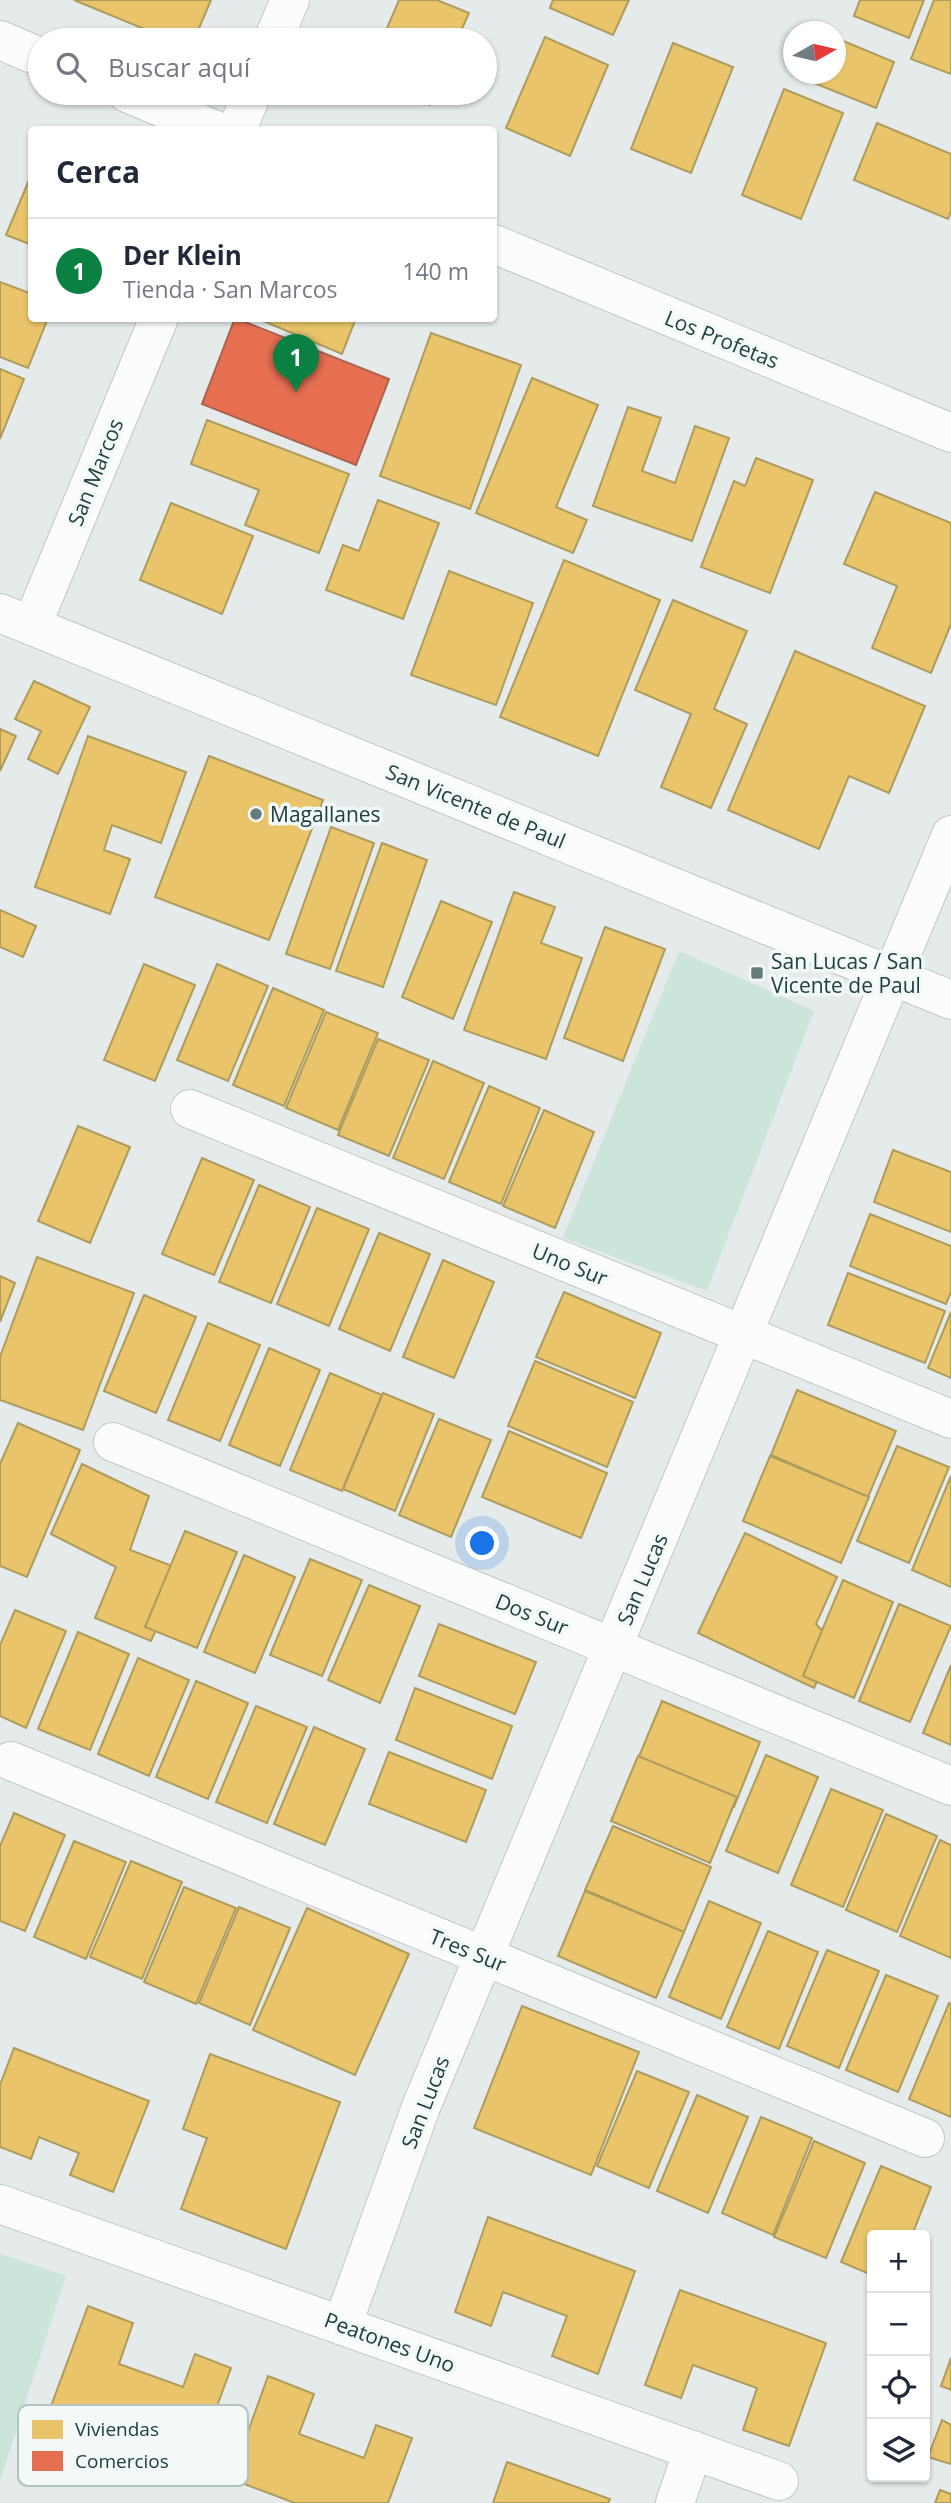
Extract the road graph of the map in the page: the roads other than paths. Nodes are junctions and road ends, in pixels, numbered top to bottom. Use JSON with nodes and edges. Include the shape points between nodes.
{"nodes":[{"id":1,"x":290,"y":0,"type":"edge"},
{"id":2,"x":279,"y":28,"type":"edge"},
{"id":3,"x":0,"y":40,"type":"edge"},
{"id":4,"x":28,"y":52,"type":"edge"},
{"id":5,"x":156,"y":105,"type":"edge"},
{"id":6,"x":247,"y":105,"type":"edge"},
{"id":7,"x":205,"y":126,"type":"edge"},
{"id":8,"x":239,"y":126,"type":"edge"},
{"id":9,"x":497,"y":245,"type":"edge"},
{"id":10,"x":157,"y":322,"type":"edge"},
{"id":11,"x":951,"y":433,"type":"edge"},
{"id":12,"x":16,"y":619,"type":"edge"},
{"id":13,"x":951,"y":835,"type":"edge"},
{"id":14,"x":894,"y":976,"type":"junction"},
{"id":15,"x":951,"y":1000,"type":"edge"},
{"id":16,"x":190,"y":1109,"type":"dead end"},
{"id":17,"x":744,"y":1334,"type":"junction"},
{"id":18,"x":951,"y":1419,"type":"edge"},
{"id":19,"x":113,"y":1442,"type":"dead end"},
{"id":20,"x":614,"y":1647,"type":"junction"},
{"id":21,"x":11,"y":1760,"type":"dead end"},
{"id":22,"x":951,"y":1786,"type":"edge"},
{"id":23,"x":484,"y":1956,"type":"junction"},
{"id":24,"x":925,"y":2138,"type":"dead end"},
{"id":25,"x":0,"y":2204,"type":"edge"},
{"id":26,"x":342,"y":2326,"type":"junction"},
{"id":27,"x":693,"y":2450,"type":"junction"},
{"id":28,"x":779,"y":2481,"type":"dead end"},
{"id":29,"x":675,"y":2503,"type":"edge"}],
"edges":[{"from":1,"to":2,"type":"street"},
{"from":3,"to":4,"type":"street"},
{"from":5,"to":7,"type":"street"},
{"from":6,"to":8,"type":"street"},
{"from":9,"to":11,"type":"street","name":"Los Profetas"},
{"from":10,"to":12,"type":"street","name":"San Marcos"},
{"from":12,"to":14,"type":"street","name":"San Vicente de Paul"},
{"from":13,"to":14,"type":"street","name":"San Lucas"},
{"from":14,"to":15,"type":"street","name":"San Vicente de Paul"},
{"from":14,"to":17,"type":"street","name":"San Lucas"},
{"from":16,"to":17,"type":"street","name":"Uno Sur"},
{"from":17,"to":18,"type":"street","name":"Uno Sur"},
{"from":17,"to":20,"type":"street","name":"San Lucas"},
{"from":19,"to":20,"type":"street","name":"Dos Sur"},
{"from":20,"to":22,"type":"street","name":"Dos Sur"},
{"from":20,"to":23,"type":"street","name":"San Lucas"},
{"from":21,"to":23,"type":"street","name":"Tres Sur"},
{"from":23,"to":24,"type":"street","name":"Tres Sur"},
{"from":23,"to":26,"type":"street","name":"San Lucas","via":[[421,2107]]},
{"from":25,"to":26,"type":"street","name":"Peatones Uno"},
{"from":26,"to":27,"type":"street","name":"Peatones Uno"},
{"from":27,"to":28,"type":"street","name":"Peatones Uno"},
{"from":27,"to":29,"type":"street"}]}
